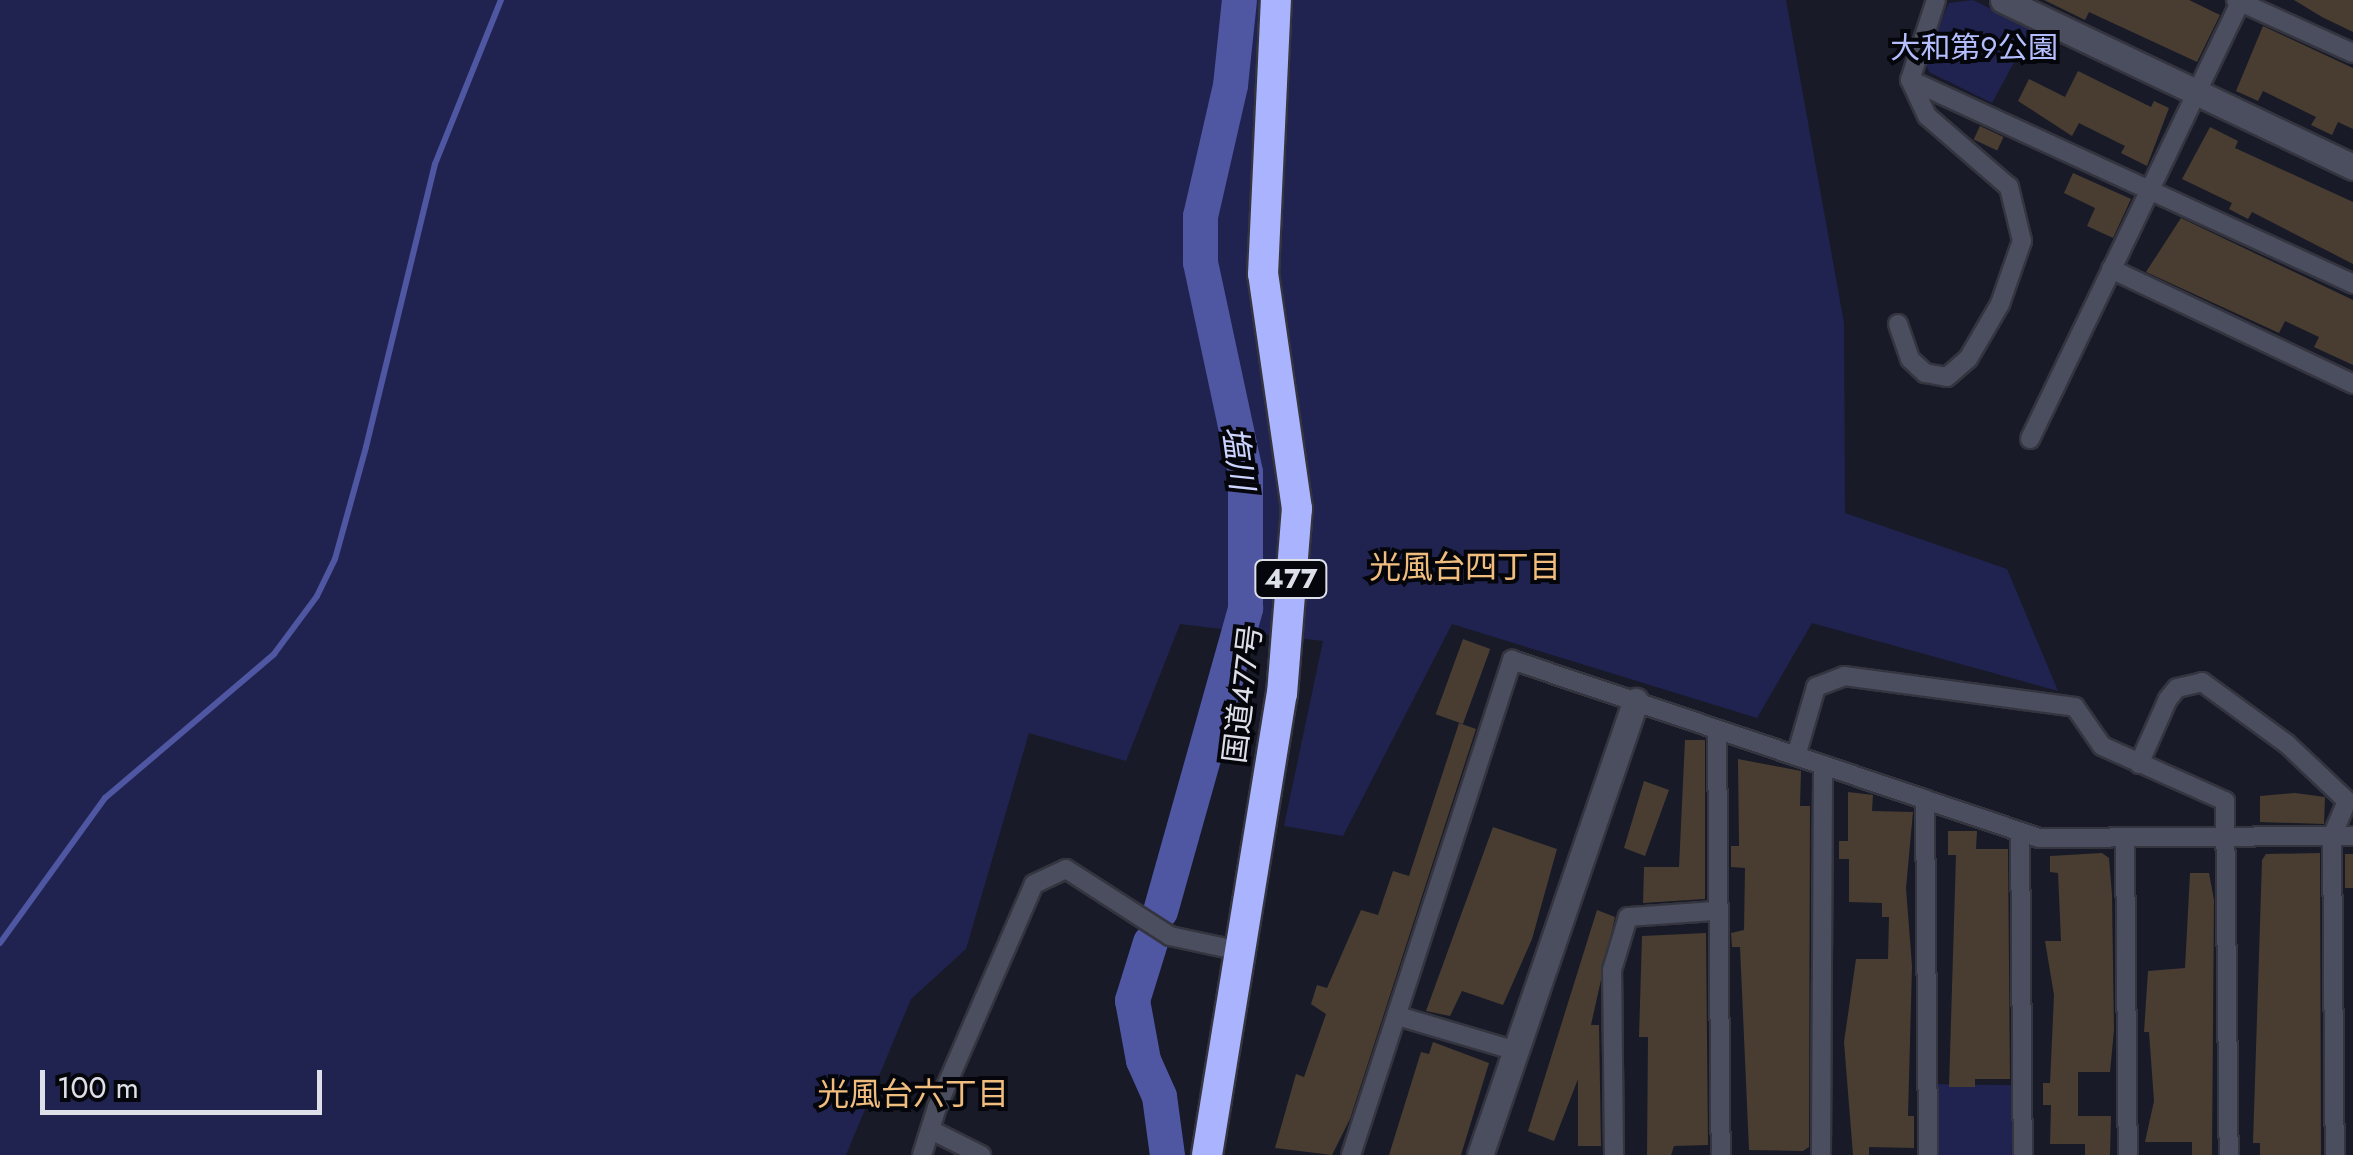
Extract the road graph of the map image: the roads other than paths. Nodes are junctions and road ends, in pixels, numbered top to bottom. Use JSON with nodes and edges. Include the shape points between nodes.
{"nodes":[{"id":1,"x":1276,"y":0,"type":"edge"},
{"id":2,"x":1936,"y":0,"type":"edge"},
{"id":3,"x":2004,"y":0,"type":"edge"},
{"id":4,"x":2239,"y":1,"type":"edge"},
{"id":5,"x":2353,"y":53,"type":"edge"},
{"id":6,"x":1910,"y":80,"type":"junction"},
{"id":7,"x":2198,"y":91,"type":"junction"},
{"id":8,"x":2353,"y":166,"type":"edge"},
{"id":9,"x":2152,"y":190,"type":"junction"},
{"id":10,"x":2112,"y":269,"type":"junction"},
{"id":11,"x":2353,"y":284,"type":"edge"},
{"id":12,"x":1898,"y":324,"type":"dead end"},
{"id":13,"x":2353,"y":384,"type":"edge"},
{"id":14,"x":2030,"y":439,"type":"dead end"},
{"id":15,"x":1635,"y":701,"type":"junction"},
{"id":16,"x":1717,"y":730,"type":"junction"},
{"id":17,"x":1796,"y":756,"type":"junction"},
{"id":18,"x":2140,"y":764,"type":"junction"},
{"id":19,"x":1823,"y":765,"type":"junction"},
{"id":20,"x":1924,"y":800,"type":"junction"},
{"id":21,"x":2020,"y":832,"type":"junction"},
{"id":22,"x":2353,"y":836,"type":"edge"},
{"id":23,"x":2332,"y":837,"type":"junction"},
{"id":24,"x":2125,"y":838,"type":"junction"},
{"id":25,"x":2227,"y":839,"type":"junction"},
{"id":26,"x":1718,"y":910,"type":"junction"},
{"id":27,"x":1240,"y":951,"type":"junction"},
{"id":28,"x":1398,"y":1016,"type":"junction"},
{"id":29,"x":1516,"y":1051,"type":"junction"},
{"id":30,"x":933,"y":1131,"type":"junction"},
{"id":31,"x":922,"y":1155,"type":"edge"},
{"id":32,"x":981,"y":1155,"type":"edge"},
{"id":33,"x":1208,"y":1155,"type":"edge"},
{"id":34,"x":1351,"y":1155,"type":"edge"},
{"id":35,"x":1480,"y":1155,"type":"edge"},
{"id":36,"x":1614,"y":1155,"type":"edge"},
{"id":37,"x":1721,"y":1155,"type":"edge"},
{"id":38,"x":1822,"y":1155,"type":"edge"},
{"id":39,"x":1928,"y":1155,"type":"edge"},
{"id":40,"x":2022,"y":1155,"type":"edge"},
{"id":41,"x":2128,"y":1155,"type":"edge"},
{"id":42,"x":2229,"y":1155,"type":"edge"},
{"id":43,"x":2335,"y":1155,"type":"edge"}],
"edges":[{"from":1,"to":27,"type":"highway","name":"国道477号","number":"477","via":[[1263,274],[1297,509],[1282,694]]},
{"from":2,"to":6,"type":"street"},
{"from":3,"to":7,"type":"street"},
{"from":4,"to":5,"type":"street"},
{"from":4,"to":7,"type":"street"},
{"from":6,"to":9,"type":"street"},
{"from":6,"to":12,"type":"street","via":[[1927,116],[2010,188],[2022,241],[2000,304],[1968,359],[1947,377],[1926,373],[1910,359]]},
{"from":7,"to":8,"type":"street"},
{"from":7,"to":9,"type":"street"},
{"from":9,"to":10,"type":"street"},
{"from":9,"to":11,"type":"street"},
{"from":10,"to":13,"type":"street"},
{"from":10,"to":14,"type":"street"},
{"from":15,"to":16,"type":"street"},
{"from":15,"to":28,"type":"street","via":[[1512,660]]},
{"from":15,"to":29,"type":"street"},
{"from":16,"to":17,"type":"street"},
{"from":16,"to":26,"type":"street"},
{"from":17,"to":18,"type":"street","via":[[1816,687],[1844,676],[2075,707],[2102,746]]},
{"from":17,"to":19,"type":"street"},
{"from":18,"to":23,"type":"street","via":[[2177,688],[2214,686],[2347,801]]},
{"from":18,"to":25,"type":"street","via":[[2226,801]]},
{"from":19,"to":20,"type":"street"},
{"from":19,"to":38,"type":"street"},
{"from":20,"to":21,"type":"street"},
{"from":20,"to":39,"type":"street"},
{"from":21,"to":24,"type":"street"},
{"from":21,"to":40,"type":"street"},
{"from":22,"to":23,"type":"street"},
{"from":23,"to":25,"type":"street"},
{"from":23,"to":43,"type":"street"},
{"from":24,"to":25,"type":"street"},
{"from":24,"to":41,"type":"street"},
{"from":25,"to":42,"type":"street"},
{"from":26,"to":36,"type":"street","via":[[1628,917],[1612,970]]},
{"from":26,"to":37,"type":"street"},
{"from":27,"to":30,"type":"street","via":[[1170,936],[1066,869],[1034,884],[936,1107]]},
{"from":27,"to":33,"type":"highway","name":"国道477号","number":"477"},
{"from":28,"to":29,"type":"street"},
{"from":28,"to":34,"type":"street"},
{"from":29,"to":35,"type":"street"},
{"from":30,"to":31,"type":"street"},
{"from":30,"to":32,"type":"street"}]}
